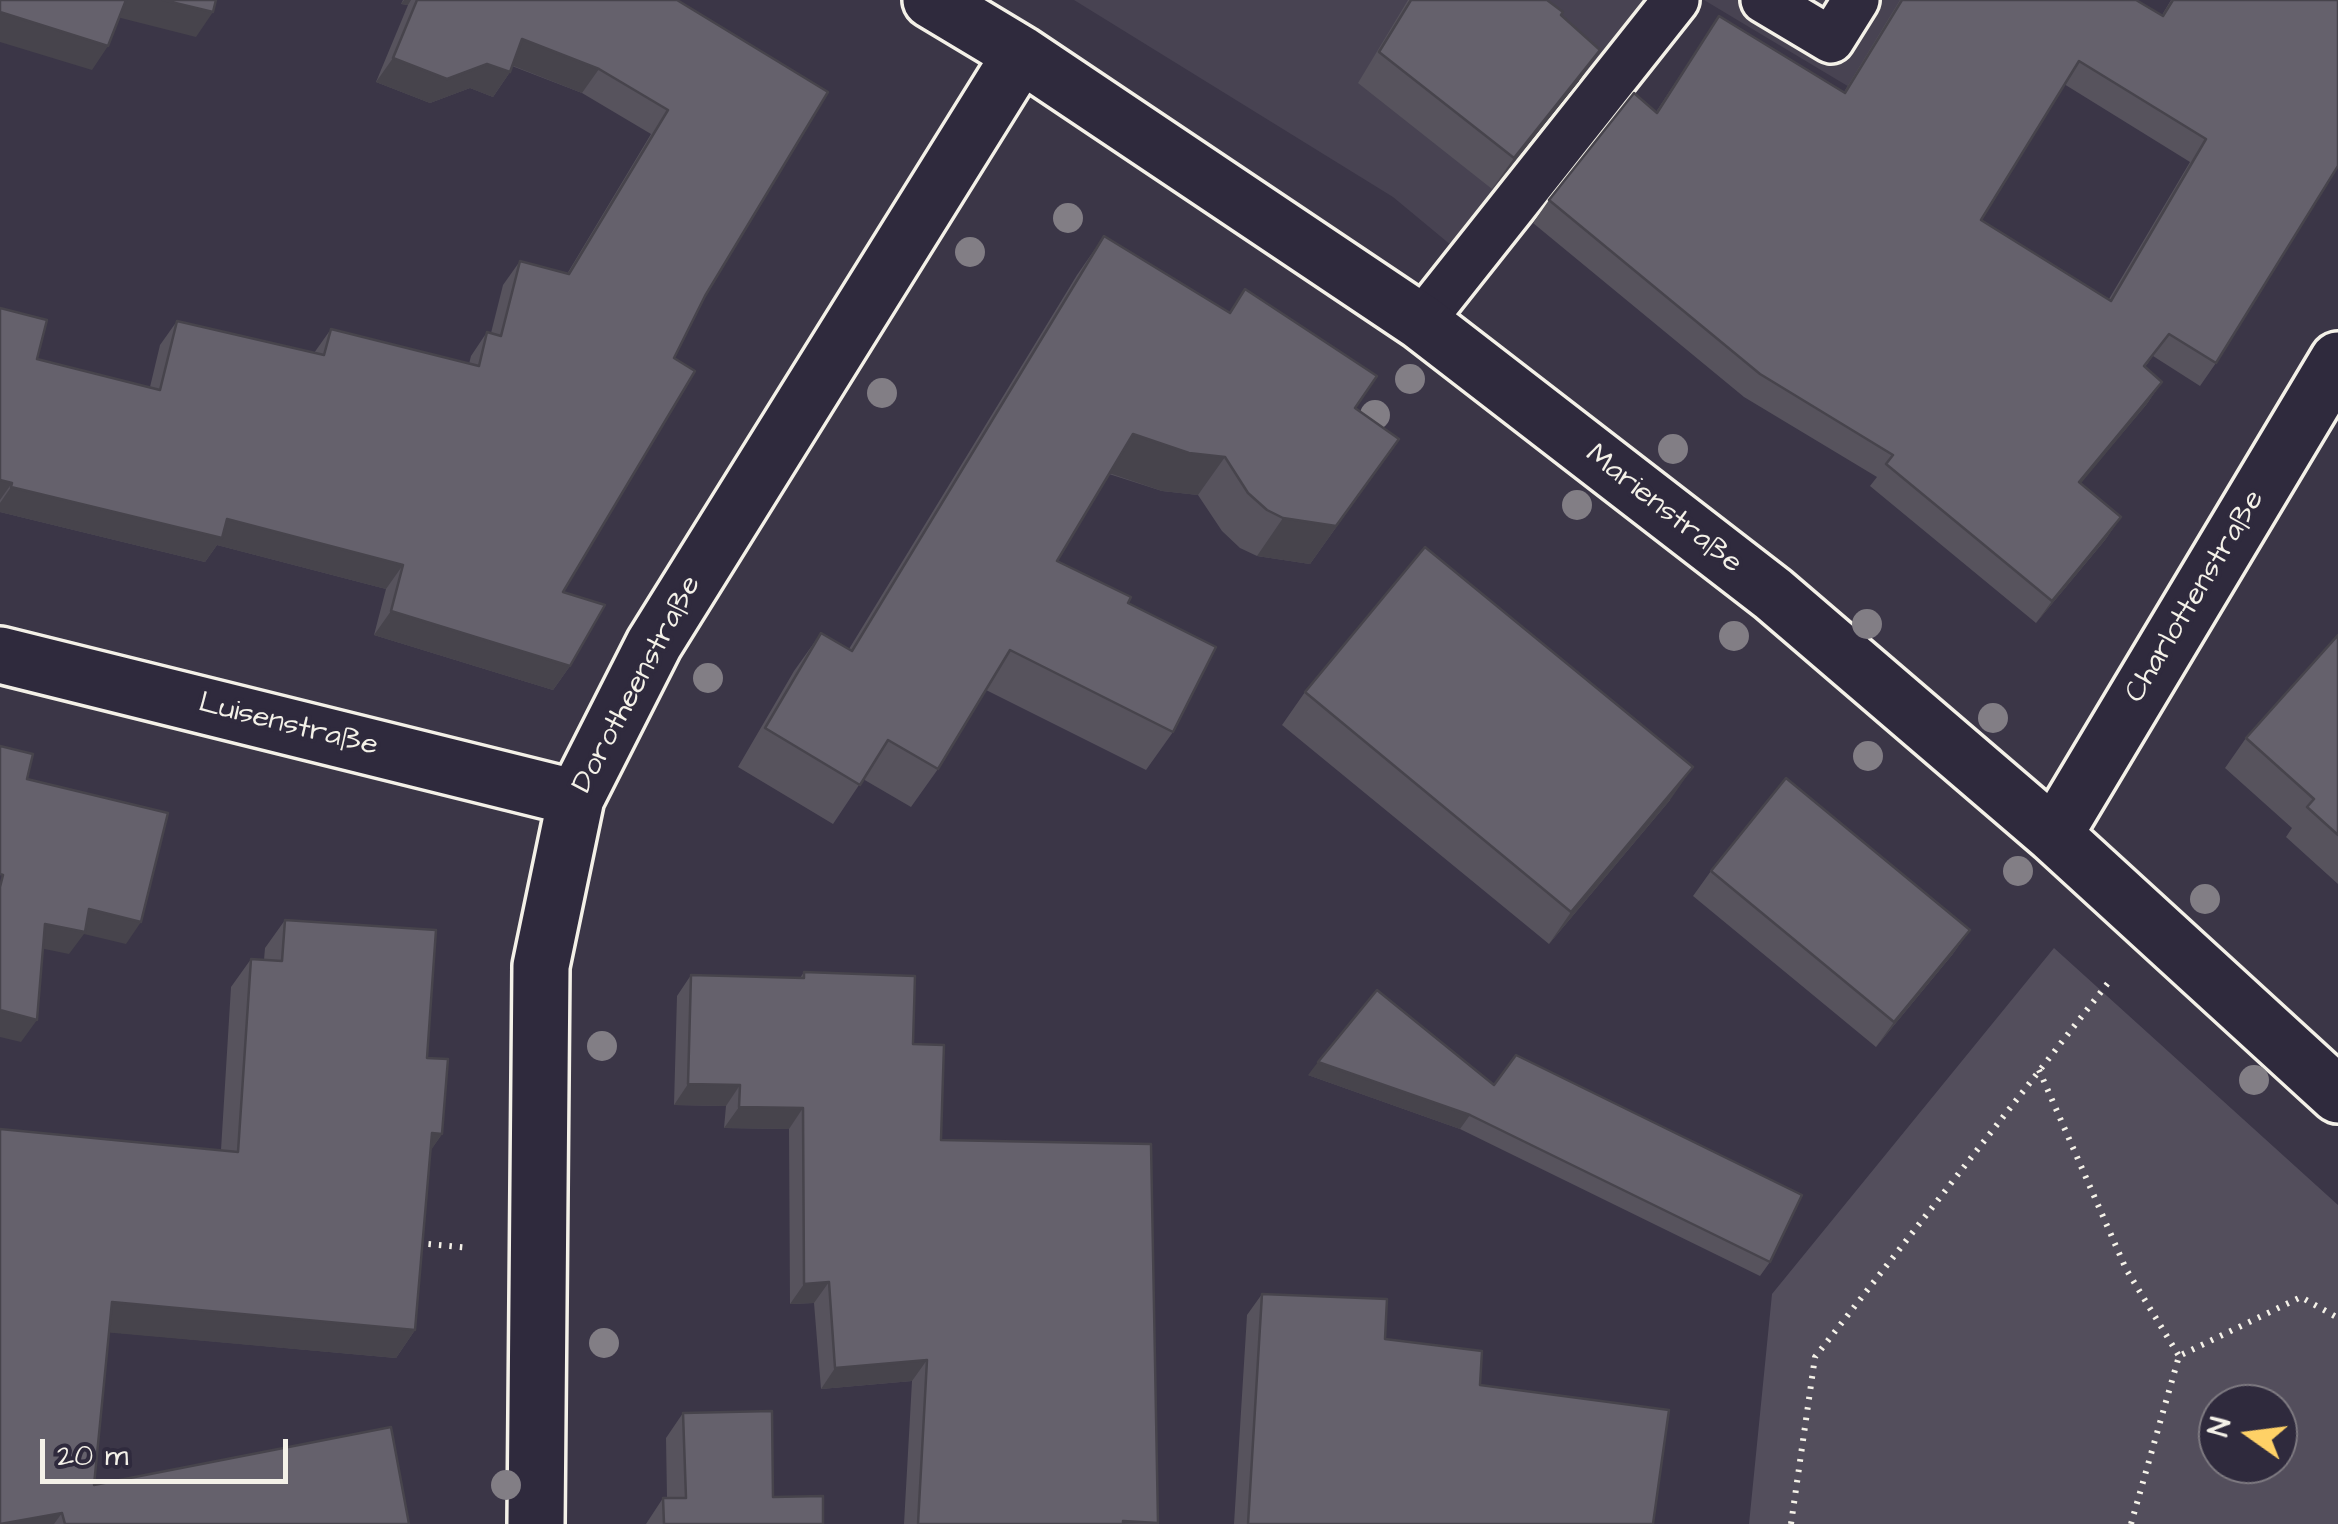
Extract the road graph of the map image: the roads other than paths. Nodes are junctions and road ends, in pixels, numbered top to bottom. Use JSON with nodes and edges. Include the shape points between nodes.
{"nodes":[{"id":1,"x":931,"y":0,"type":"edge"},
{"id":2,"x":1676,"y":0,"type":"edge"},
{"id":3,"x":1764,"y":0,"type":"edge"},
{"id":4,"x":1856,"y":0,"type":"edge"},
{"id":5,"x":1020,"y":54,"type":"junction"},
{"id":6,"x":1421,"y":322,"type":"junction"},
{"id":7,"x":2338,"y":360,"type":"edge"},
{"id":8,"x":0,"y":655,"type":"edge"},
{"id":9,"x":576,"y":798,"type":"junction"},
{"id":10,"x":2054,"y":834,"type":"junction"},
{"id":11,"x":2338,"y":1094,"type":"edge"},
{"id":12,"x":536,"y":1524,"type":"edge"}],
"edges":[{"from":1,"to":5,"type":"street","name":"Marienstraße"},
{"from":2,"to":6,"type":"lane"},
{"from":3,"to":4,"type":"lane","via":[[1832,40]]},
{"from":5,"to":6,"type":"street","name":"Marienstraße"},
{"from":5,"to":9,"type":"street","name":"Dorotheenstraße","via":[[654,644]]},
{"from":6,"to":10,"type":"street","name":"Marienstraße","via":[[1772,594]]},
{"from":7,"to":10,"type":"street","name":"Charlottenstraße"},
{"from":8,"to":9,"type":"street","name":"Luisenstraße"},
{"from":9,"to":12,"type":"street","name":"Dorotheenstraße","via":[[541,966]]},
{"from":10,"to":11,"type":"street","name":"Marienstraße"}]}
